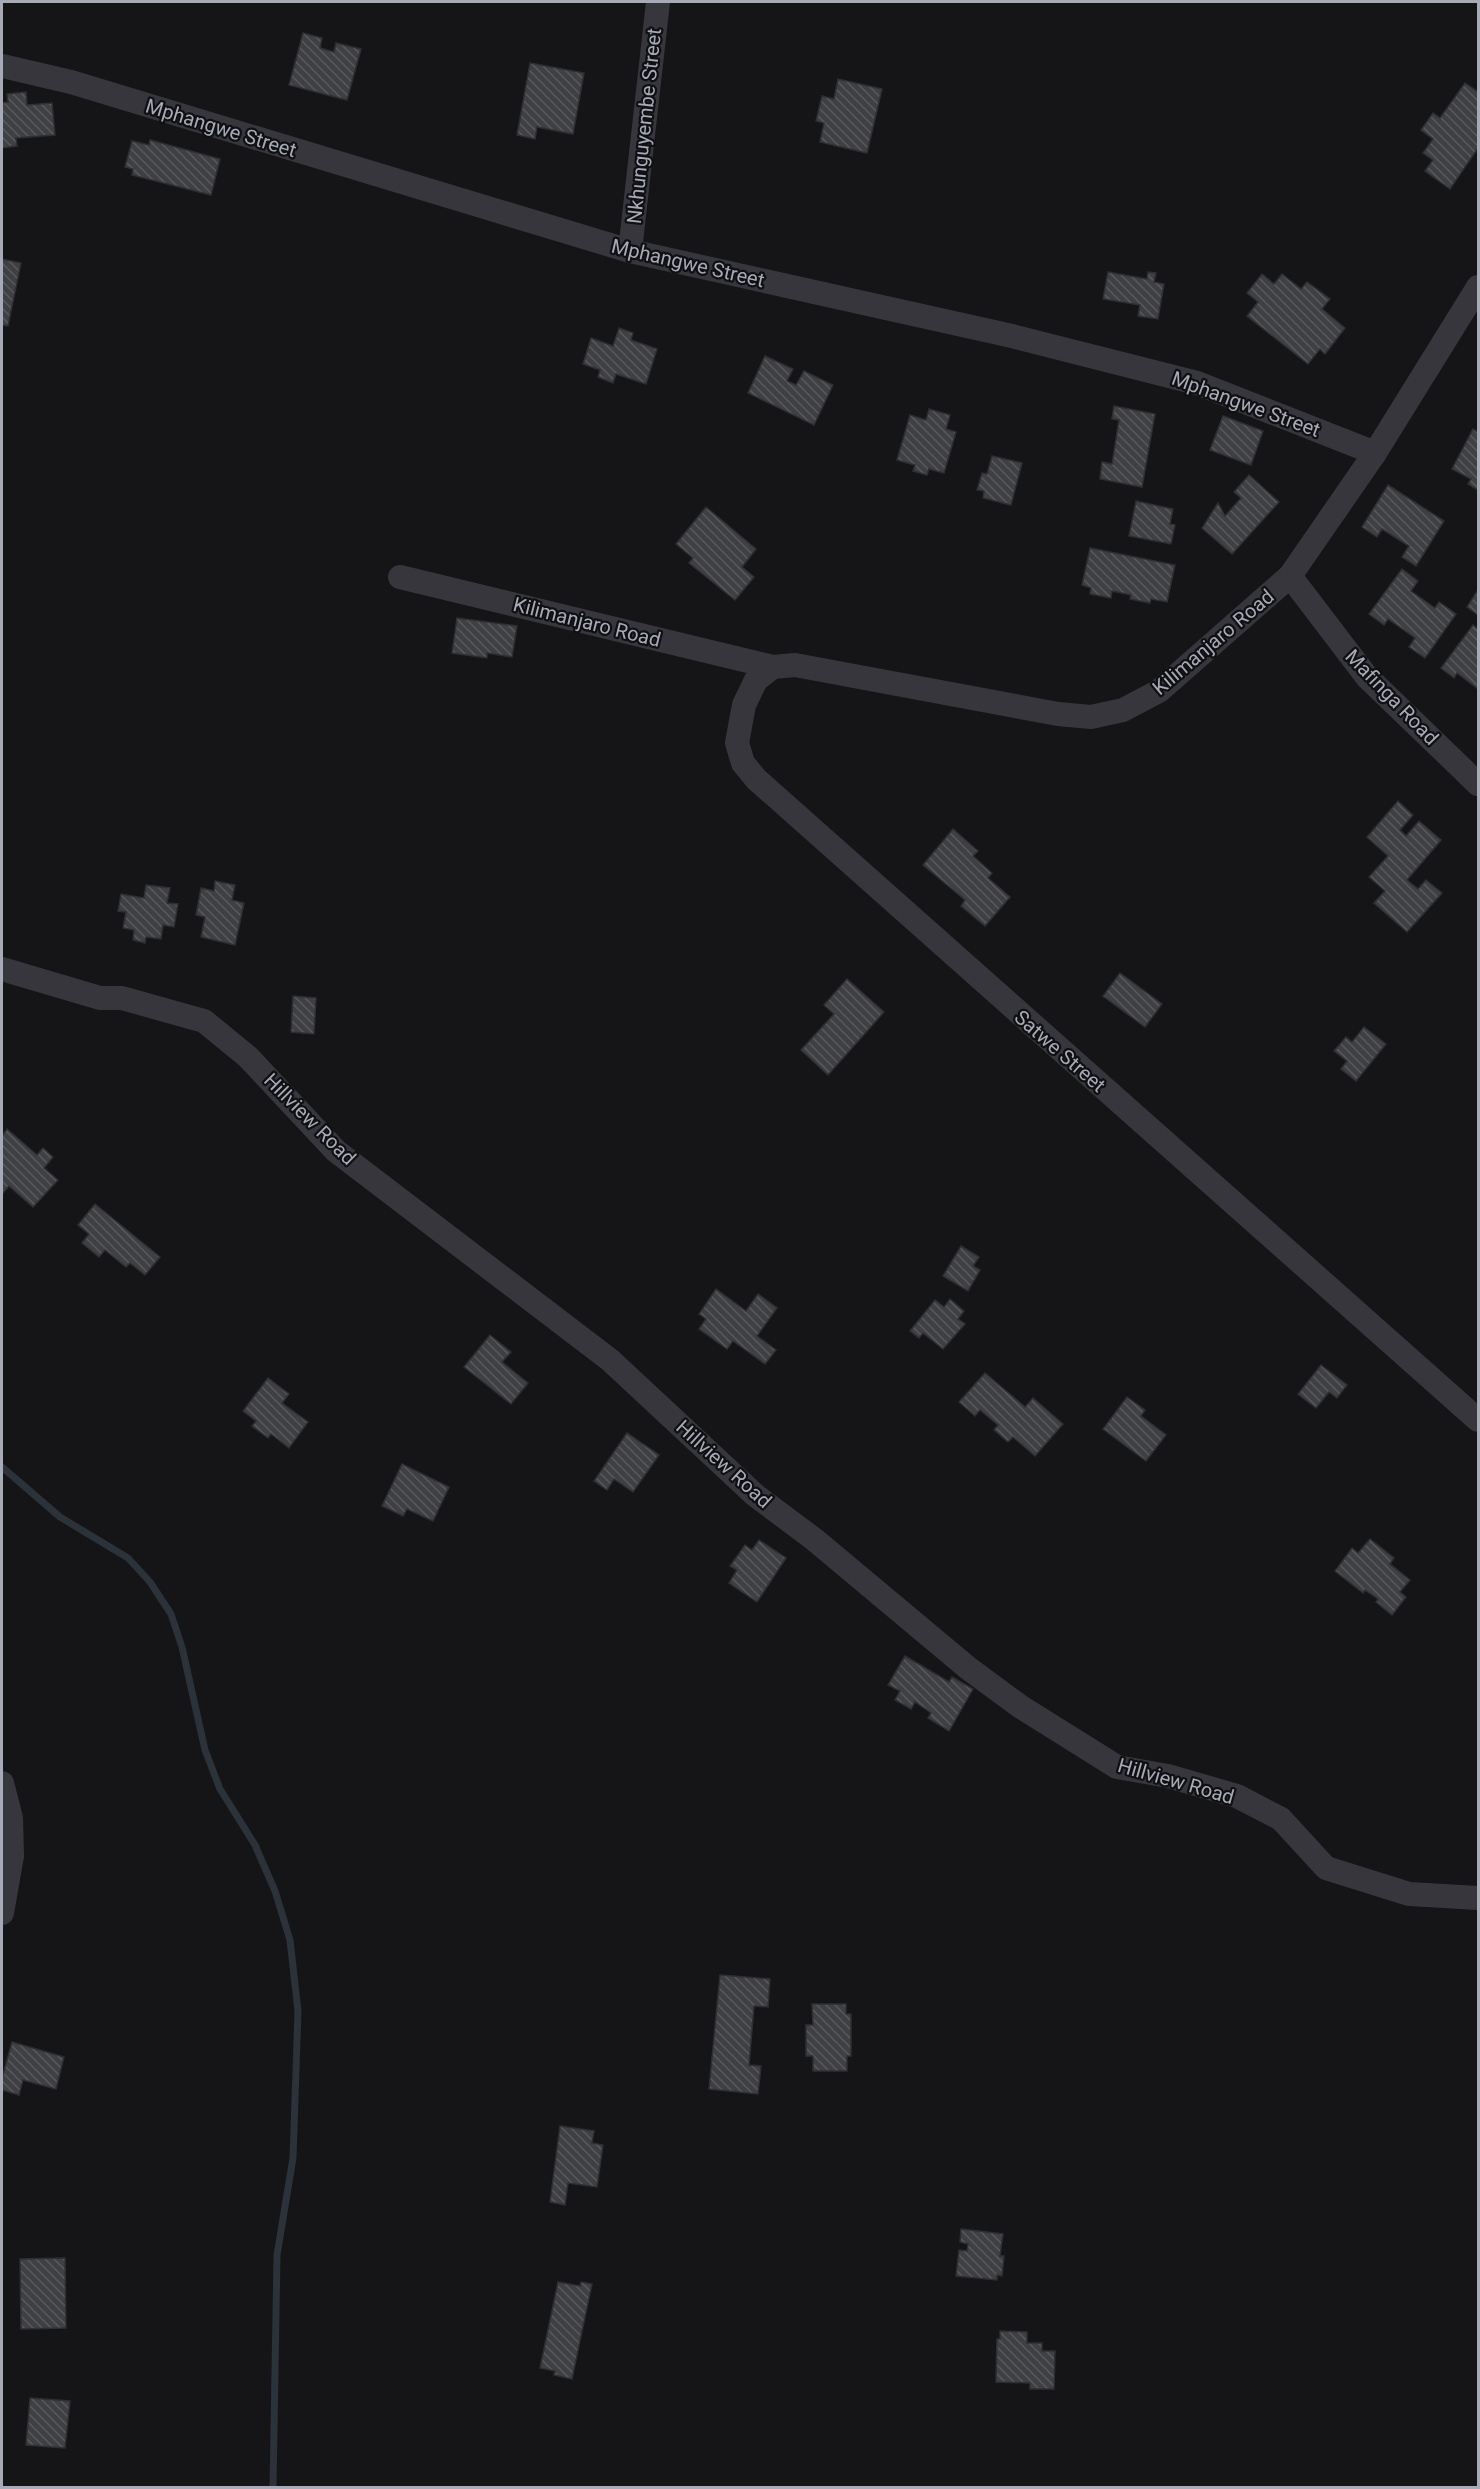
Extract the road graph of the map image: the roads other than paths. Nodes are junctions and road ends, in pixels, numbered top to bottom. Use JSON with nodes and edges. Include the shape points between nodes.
{"nodes":[{"id":1,"x":658,"y":2,"type":"edge"},
{"id":2,"x":2,"y":66,"type":"edge"},
{"id":3,"x":630,"y":251,"type":"junction"},
{"id":4,"x":1479,"y":287,"type":"edge"},
{"id":5,"x":1375,"y":453,"type":"junction"},
{"id":6,"x":1290,"y":576,"type":"junction"},
{"id":7,"x":400,"y":577,"type":"dead end"},
{"id":8,"x":784,"y":666,"type":"junction"},
{"id":9,"x":1479,"y":784,"type":"edge"},
{"id":10,"x":2,"y":969,"type":"edge"},
{"id":11,"x":1479,"y":1420,"type":"edge"},
{"id":12,"x":2,"y":1783,"type":"edge"},
{"id":13,"x":1479,"y":1898,"type":"edge"},
{"id":14,"x":2,"y":1913,"type":"edge"}],
"edges":[{"from":1,"to":3,"type":"street","name":"Nkhunguyembe Street"},
{"from":2,"to":3,"type":"street","name":"Mphangwe Street","via":[[83,86]]},
{"from":3,"to":5,"type":"street","name":"Mphangwe Street","via":[[1197,382]]},
{"from":4,"to":5,"type":"street","name":"Kilimanjaro Road"},
{"from":5,"to":6,"type":"street","name":"Kilimanjaro Road"},
{"from":6,"to":8,"type":"street","name":"Kilimanjaro Road","via":[[1159,691],[1123,711],[1091,717]]},
{"from":6,"to":9,"type":"street","name":"Mafinga Road","via":[[1367,677]]},
{"from":7,"to":8,"type":"street","name":"Kilimanjaro Road"},
{"from":8,"to":11,"type":"street","name":"Satwe Street","via":[[756,680],[744,705],[737,743],[743,763],[756,779]]},
{"from":10,"to":13,"type":"street","name":"Hillview Road","via":[[100,998],[122,998],[204,1021],[249,1057],[336,1151],[610,1360],[755,1495],[1021,1707],[1117,1767],[1168,1776],[1237,1796],[1272,1814],[1326,1868],[1409,1894]]},
{"from":12,"to":14,"type":"street","via":[[11,1818],[12,1856]]}]}
